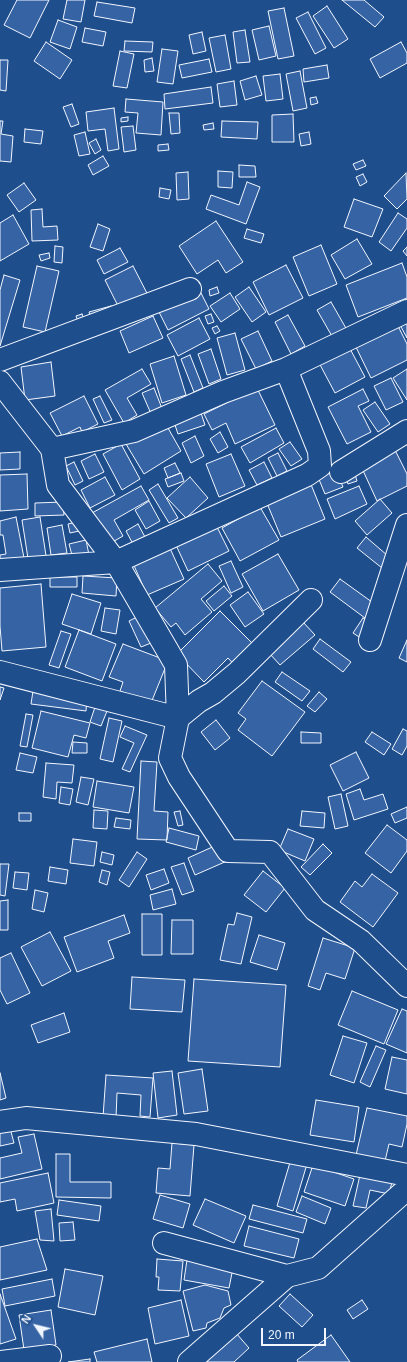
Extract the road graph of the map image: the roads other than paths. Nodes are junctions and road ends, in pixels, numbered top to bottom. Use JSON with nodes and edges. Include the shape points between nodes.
{"nodes":[{"id":1,"x":190,"y":289,"type":"dead end"},
{"id":2,"x":407,"y":311,"type":"edge"},
{"id":3,"x":0,"y":360,"type":"edge"},
{"id":4,"x":286,"y":369,"type":"junction"},
{"id":5,"x":0,"y":382,"type":"edge"},
{"id":6,"x":407,"y":431,"type":"edge"},
{"id":7,"x":52,"y":449,"type":"junction"},
{"id":8,"x":341,"y":472,"type":"dead end"},
{"id":9,"x":407,"y":525,"type":"edge"},
{"id":10,"x":116,"y":562,"type":"junction"},
{"id":11,"x":0,"y":570,"type":"edge"},
{"id":12,"x":311,"y":600,"type":"dead end"},
{"id":13,"x":370,"y":640,"type":"dead end"},
{"id":14,"x":0,"y":672,"type":"edge"},
{"id":15,"x":178,"y":718,"type":"junction"},
{"id":16,"x":407,"y":986,"type":"edge"},
{"id":17,"x":0,"y":1122,"type":"edge"},
{"id":18,"x":407,"y":1175,"type":"edge"},
{"id":19,"x":407,"y":1189,"type":"edge"},
{"id":20,"x":164,"y":1243,"type":"dead end"},
{"id":21,"x":287,"y":1276,"type":"junction"},
{"id":22,"x":50,"y":1356,"type":"dead end"},
{"id":23,"x":0,"y":1362,"type":"edge"},
{"id":24,"x":189,"y":1362,"type":"edge"}],
"edges":[{"from":1,"to":3,"type":"street"},
{"from":2,"to":4,"type":"street"},
{"from":4,"to":7,"type":"street","via":[[223,392],[134,431]]},
{"from":4,"to":10,"type":"street","via":[[319,451],[320,466],[300,478]]},
{"from":5,"to":7,"type":"street"},
{"from":6,"to":8,"type":"street"},
{"from":7,"to":10,"type":"street","via":[[58,486]]},
{"from":9,"to":13,"type":"street"},
{"from":10,"to":11,"type":"street"},
{"from":10,"to":15,"type":"street","via":[[176,665]]},
{"from":12,"to":15,"type":"street","via":[[237,673]]},
{"from":14,"to":15,"type":"street"},
{"from":15,"to":16,"type":"street","via":[[170,758],[179,777],[228,851],[270,852],[315,910],[361,941]]},
{"from":17,"to":18,"type":"street","via":[[26,1118],[196,1134]]},
{"from":19,"to":21,"type":"street","via":[[318,1268]]},
{"from":20,"to":21,"type":"street"},
{"from":21,"to":24,"type":"street"},
{"from":22,"to":23,"type":"street"}]}
